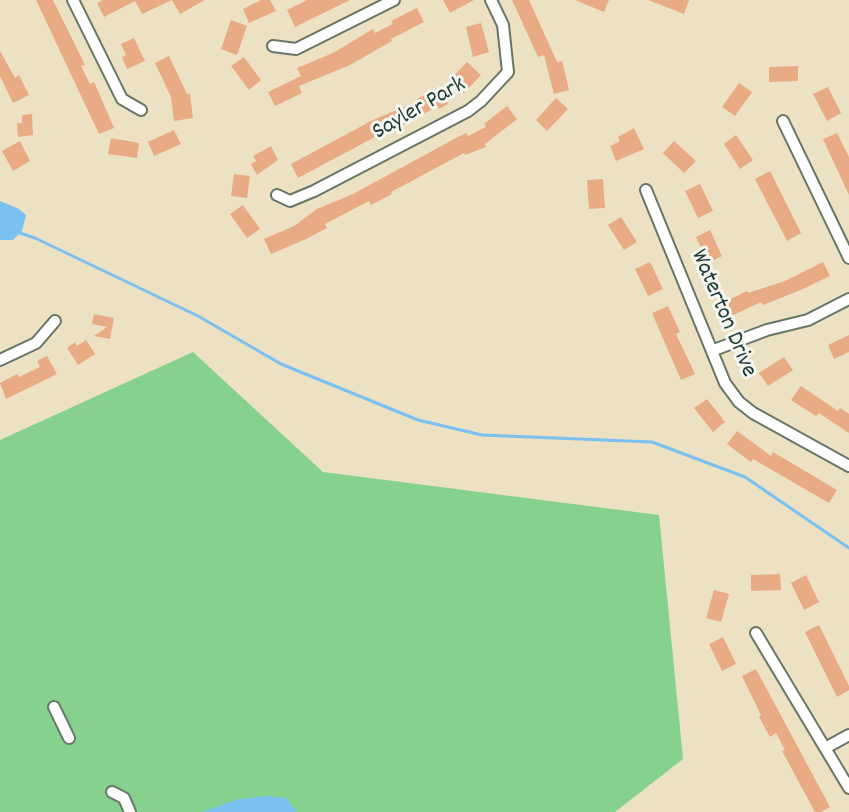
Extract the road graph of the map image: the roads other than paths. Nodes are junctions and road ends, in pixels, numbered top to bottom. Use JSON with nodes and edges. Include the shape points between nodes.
{"nodes":[{"id":1,"x":73,"y":0,"type":"edge"},
{"id":2,"x":394,"y":0,"type":"edge"},
{"id":3,"x":491,"y":0,"type":"edge"},
{"id":4,"x":273,"y":46,"type":"dead end"},
{"id":5,"x":141,"y":110,"type":"dead end"},
{"id":6,"x":783,"y":121,"type":"dead end"},
{"id":7,"x":646,"y":190,"type":"dead end"},
{"id":8,"x":277,"y":195,"type":"dead end"},
{"id":9,"x":849,"y":258,"type":"edge"},
{"id":10,"x":849,"y":299,"type":"edge"},
{"id":11,"x":55,"y":321,"type":"dead end"},
{"id":12,"x":714,"y":350,"type":"junction"},
{"id":13,"x":0,"y":360,"type":"edge"},
{"id":14,"x":849,"y":466,"type":"edge"},
{"id":15,"x":756,"y":633,"type":"dead end"},
{"id":16,"x":54,"y":707,"type":"dead end"},
{"id":17,"x":849,"y":735,"type":"edge"},
{"id":18,"x":69,"y":738,"type":"dead end"},
{"id":19,"x":826,"y":747,"type":"junction"},
{"id":20,"x":849,"y":788,"type":"edge"},
{"id":21,"x":112,"y":792,"type":"dead end"},
{"id":22,"x":130,"y":812,"type":"edge"}],
"edges":[{"from":1,"to":5,"type":"street","via":[[122,99]]},
{"from":2,"to":4,"type":"street","via":[[296,48]]},
{"from":3,"to":8,"type":"street","name":"Sayler Park","via":[[503,25],[508,72],[481,101],[458,117],[314,191],[290,201]]},
{"from":6,"to":9,"type":"street"},
{"from":7,"to":12,"type":"street","name":"Waterton Drive"},
{"from":10,"to":12,"type":"street","via":[[808,320]]},
{"from":11,"to":13,"type":"street","via":[[36,344]]},
{"from":12,"to":14,"type":"street","name":"Waterton Drive","via":[[725,383],[739,402],[776,427]]},
{"from":15,"to":19,"type":"street"},
{"from":16,"to":18,"type":"street"},
{"from":17,"to":19,"type":"street"},
{"from":19,"to":20,"type":"street"},
{"from":21,"to":22,"type":"street","via":[[124,798]]}]}
